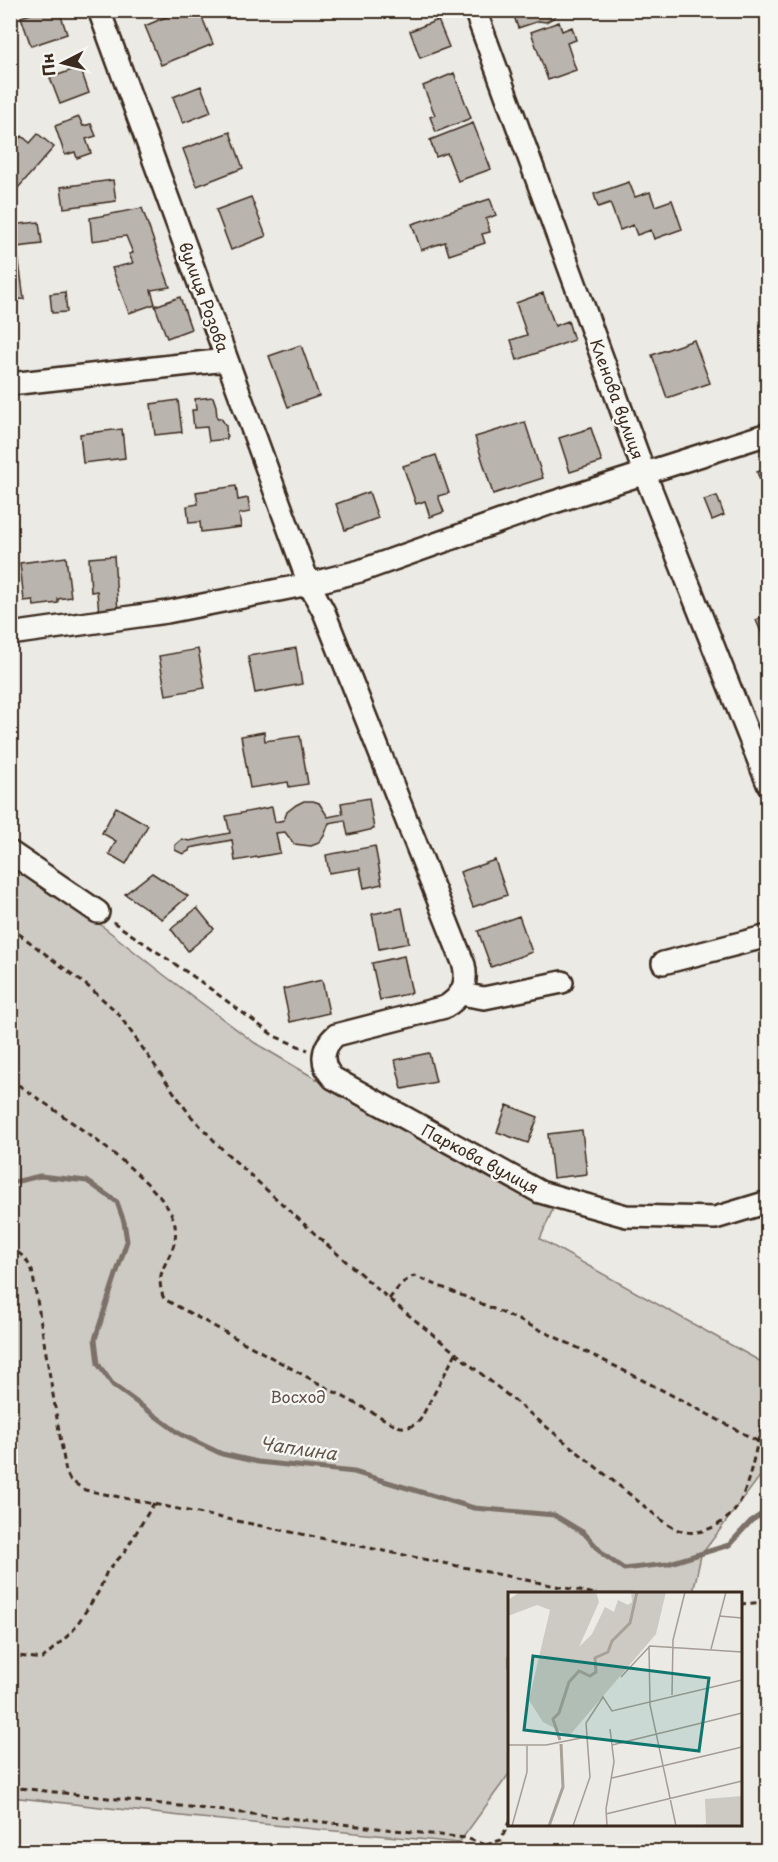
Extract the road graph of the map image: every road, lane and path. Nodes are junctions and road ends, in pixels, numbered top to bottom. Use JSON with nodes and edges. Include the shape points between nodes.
{"nodes":[{"id":1,"x":99,"y":10,"type":"edge"},
{"id":2,"x":475,"y":10,"type":"edge"},
{"id":3,"x":226,"y":360,"type":"junction"},
{"id":4,"x":10,"y":384,"type":"edge"},
{"id":5,"x":768,"y":435,"type":"edge"},
{"id":6,"x":644,"y":472,"type":"junction"},
{"id":7,"x":309,"y":584,"type":"junction"},
{"id":8,"x":10,"y":634,"type":"edge"},
{"id":9,"x":768,"y":784,"type":"edge"},
{"id":10,"x":10,"y":852,"type":"edge"},
{"id":11,"x":98,"y":912,"type":"joint"},
{"id":12,"x":10,"y":927,"type":"edge"},
{"id":13,"x":768,"y":936,"type":"edge"},
{"id":14,"x":663,"y":963,"type":"dead end"},
{"id":15,"x":561,"y":982,"type":"dead end"},
{"id":16,"x":461,"y":994,"type":"junction"},
{"id":17,"x":323,"y":1056,"type":"junction"},
{"id":18,"x":10,"y":1079,"type":"edge"},
{"id":19,"x":768,"y":1202,"type":"edge"},
{"id":20,"x":10,"y":1246,"type":"edge"},
{"id":21,"x":389,"y":1299,"type":"junction"},
{"id":22,"x":456,"y":1353,"type":"junction"},
{"id":23,"x":768,"y":1405,"type":"edge"},
{"id":24,"x":757,"y":1441,"type":"junction"},
{"id":25,"x":154,"y":1503,"type":"junction"},
{"id":26,"x":590,"y":1592,"type":"edge"},
{"id":27,"x":768,"y":1602,"type":"edge"},
{"id":28,"x":742,"y":1604,"type":"edge"},
{"id":29,"x":10,"y":1654,"type":"edge"},
{"id":30,"x":10,"y":1787,"type":"edge"},
{"id":31,"x":508,"y":1826,"type":"edge"},
{"id":32,"x":486,"y":1845,"type":"junction"},
{"id":33,"x":492,"y":1851,"type":"edge"}],
"edges":[{"from":1,"to":3,"type":"street","name":"вулиця Розова"},
{"from":2,"to":6,"type":"street","name":"Кленова вулиця"},
{"from":3,"to":4,"type":"street"},
{"from":3,"to":7,"type":"street","name":"вулиця Розова"},
{"from":5,"to":6,"type":"street"},
{"from":6,"to":7,"type":"street","via":[[360,572]]},
{"from":6,"to":9,"type":"street","name":"Кленова вулиця"},
{"from":7,"to":8,"type":"street","via":[[167,612]]},
{"from":7,"to":16,"type":"street","name":"вулиця Розова","via":[[324,612],[464,965],[465,985]]},
{"from":10,"to":11,"type":"street"},
{"from":11,"to":17,"type":"path","via":[[274,1036]]},
{"from":12,"to":21,"type":"path","via":[[117,1012],[190,1115],[224,1151]]},
{"from":13,"to":14,"type":"street"},
{"from":15,"to":16,"type":"street","via":[[484,999]]},
{"from":16,"to":17,"type":"street","via":[[446,1007],[336,1035]]},
{"from":17,"to":19,"type":"street","name":"Паркова вулиця","via":[[333,1078],[540,1192],[626,1216],[715,1218]]},
{"from":18,"to":22,"type":"path","via":[[99,1142],[147,1182],[166,1207],[175,1221],[176,1236],[160,1276],[159,1288],[164,1299],[405,1428],[420,1420]]},
{"from":20,"to":25,"type":"path","via":[[32,1270],[70,1480],[85,1490]]},
{"from":21,"to":22,"type":"path"},
{"from":21,"to":24,"type":"path","via":[[414,1276],[436,1284],[678,1397]]},
{"from":22,"to":24,"type":"path","via":[[677,1530],[704,1531],[735,1510],[744,1492]]},
{"from":23,"to":24,"type":"path"},
{"from":25,"to":26,"type":"path"},
{"from":25,"to":29,"type":"path","via":[[124,1553],[107,1570],[99,1591],[72,1632],[42,1659]]},
{"from":27,"to":28,"type":"path"},
{"from":30,"to":32,"type":"path","via":[[466,1838]]},
{"from":31,"to":32,"type":"path","via":[[501,1840]]},
{"from":32,"to":33,"type":"path"}]}
